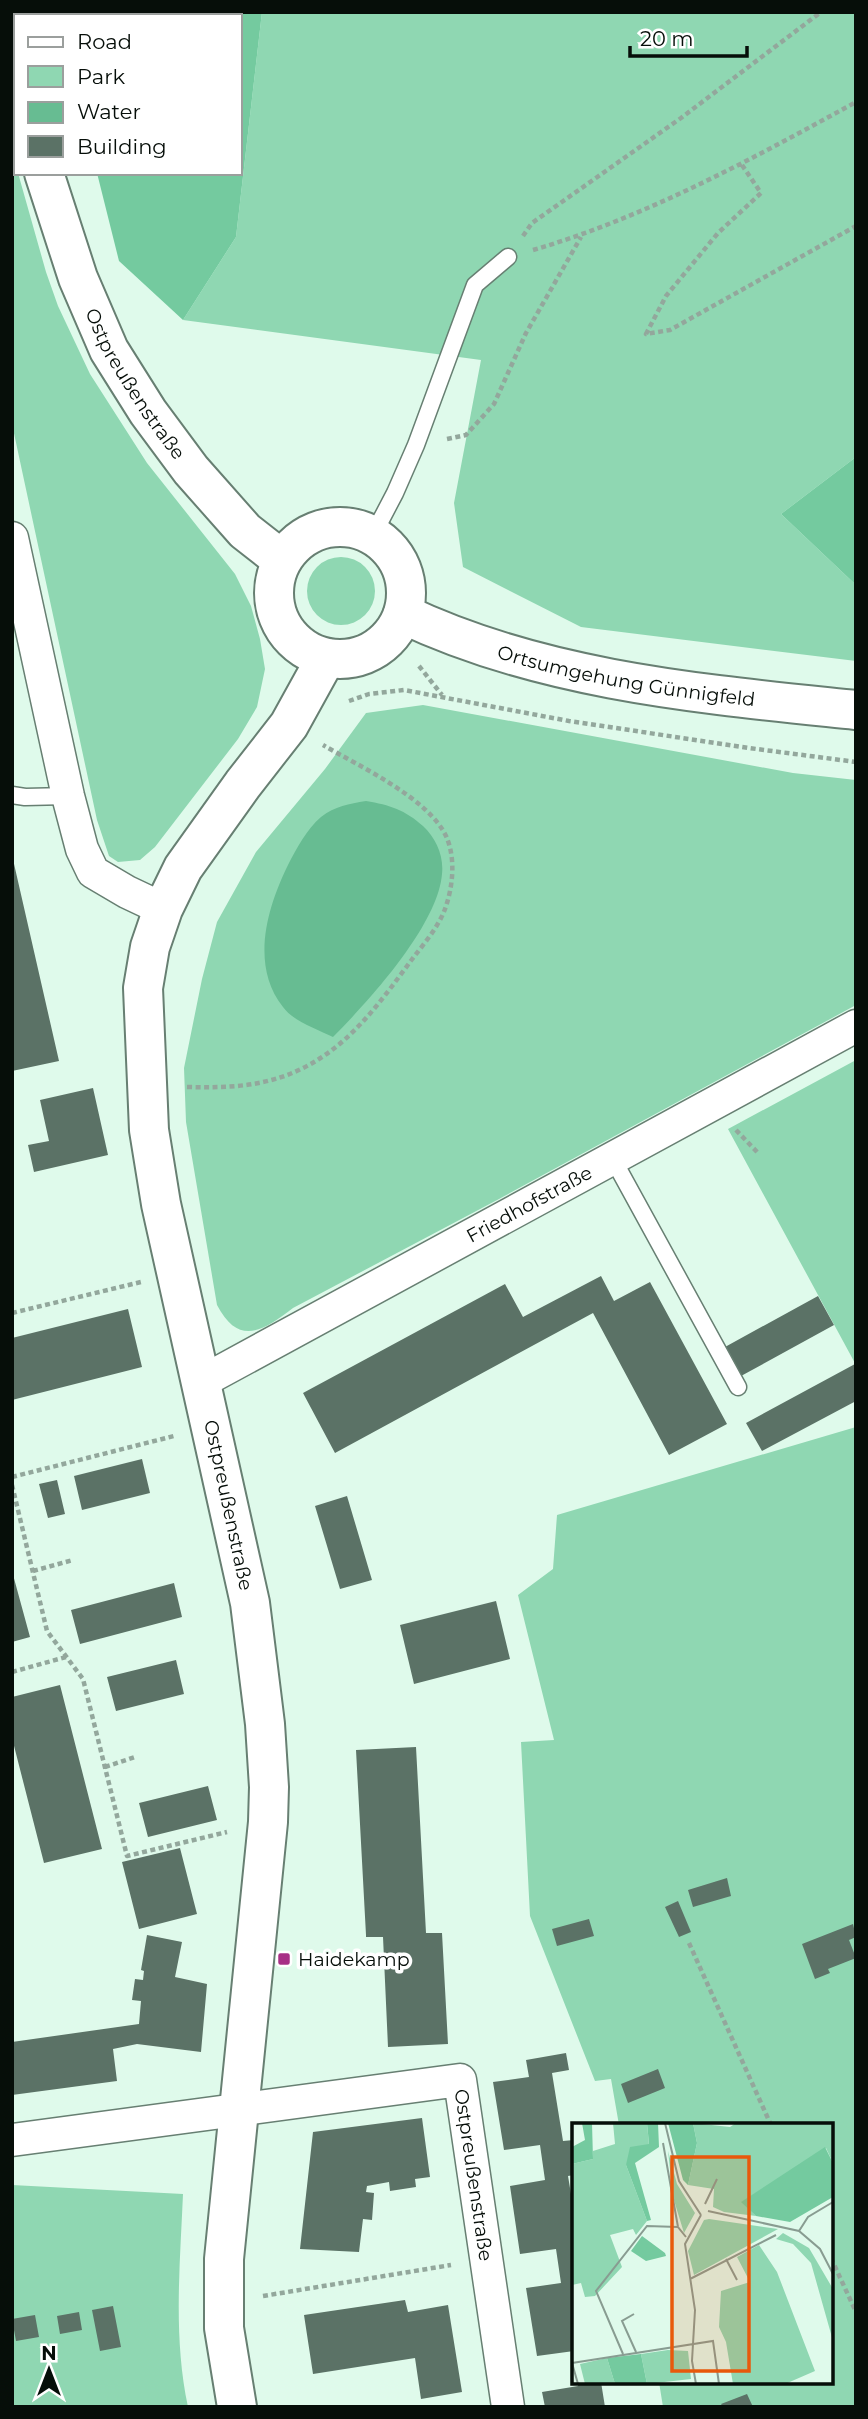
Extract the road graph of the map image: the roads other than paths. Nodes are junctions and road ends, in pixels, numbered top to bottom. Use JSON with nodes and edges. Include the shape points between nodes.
{"nodes":[{"id":1,"x":45,"y":175,"type":"edge"},
{"id":2,"x":508,"y":257,"type":"road end"},
{"id":3,"x":373,"y":535,"type":"junction"},
{"id":4,"x":12,"y":538,"type":"edge"},
{"id":5,"x":282,"y":560,"type":"junction"},
{"id":6,"x":404,"y":614,"type":"junction"},
{"id":7,"x":326,"y":658,"type":"junction"},
{"id":8,"x":856,"y":710,"type":"edge"},
{"id":9,"x":12,"y":795,"type":"edge"},
{"id":10,"x":68,"y":796,"type":"junction"},
{"id":11,"x":163,"y":909,"type":"junction"},
{"id":12,"x":856,"y":1026,"type":"edge"},
{"id":13,"x":613,"y":1159,"type":"junction"},
{"id":14,"x":203,"y":1381,"type":"junction"},
{"id":15,"x":738,"y":1387,"type":"dead end"},
{"id":16,"x":240,"y":2108,"type":"junction"},
{"id":17,"x":12,"y":2140,"type":"edge"},
{"id":18,"x":237,"y":2407,"type":"edge"},
{"id":19,"x":508,"y":2407,"type":"edge"}],
"edges":[{"from":1,"to":5,"type":"street","name":"Ostpreußenstraße","via":[[78,278],[109,350],[191,470],[245,531]]},
{"from":2,"to":3,"type":"lane","via":[[475,285],[416,445]]},
{"from":3,"to":5,"type":"street","via":[[353,527],[332,526],[295,543]]},
{"from":3,"to":6,"type":"street","via":[[390,549],[402,569],[407,591]]},
{"from":4,"to":10,"type":"street"},
{"from":5,"to":7,"type":"street","via":[[274,590],[279,620],[307,650]]},
{"from":6,"to":7,"type":"street","via":[[382,645],[346,659]]},
{"from":6,"to":8,"type":"street","name":"Ortsumgehung Günnigfeld","via":[[432,628],[574,671],[709,695]]},
{"from":7,"to":11,"type":"street","name":"Ostpreußenstraße","via":[[289,725],[183,868]]},
{"from":9,"to":10,"type":"lane"},
{"from":10,"to":11,"type":"street","via":[[93,872]]},
{"from":11,"to":14,"type":"street","name":"Ostpreußenstraße","via":[[143,988],[149,1130]]},
{"from":12,"to":13,"type":"street","name":"Friedhofstraße"},
{"from":13,"to":14,"type":"street","name":"Friedhofstraße"},
{"from":13,"to":15,"type":"lane"},
{"from":14,"to":16,"type":"street","name":"Ostpreußenstraße","via":[[250,1603],[265,1724],[268,1822]]},
{"from":16,"to":17,"type":"street"},
{"from":16,"to":18,"type":"street","name":"Ostpreußenstraße","via":[[223,2303]]},
{"from":16,"to":19,"type":"street","name":"Ostpreußenstraße","via":[[460,2080]]}]}
